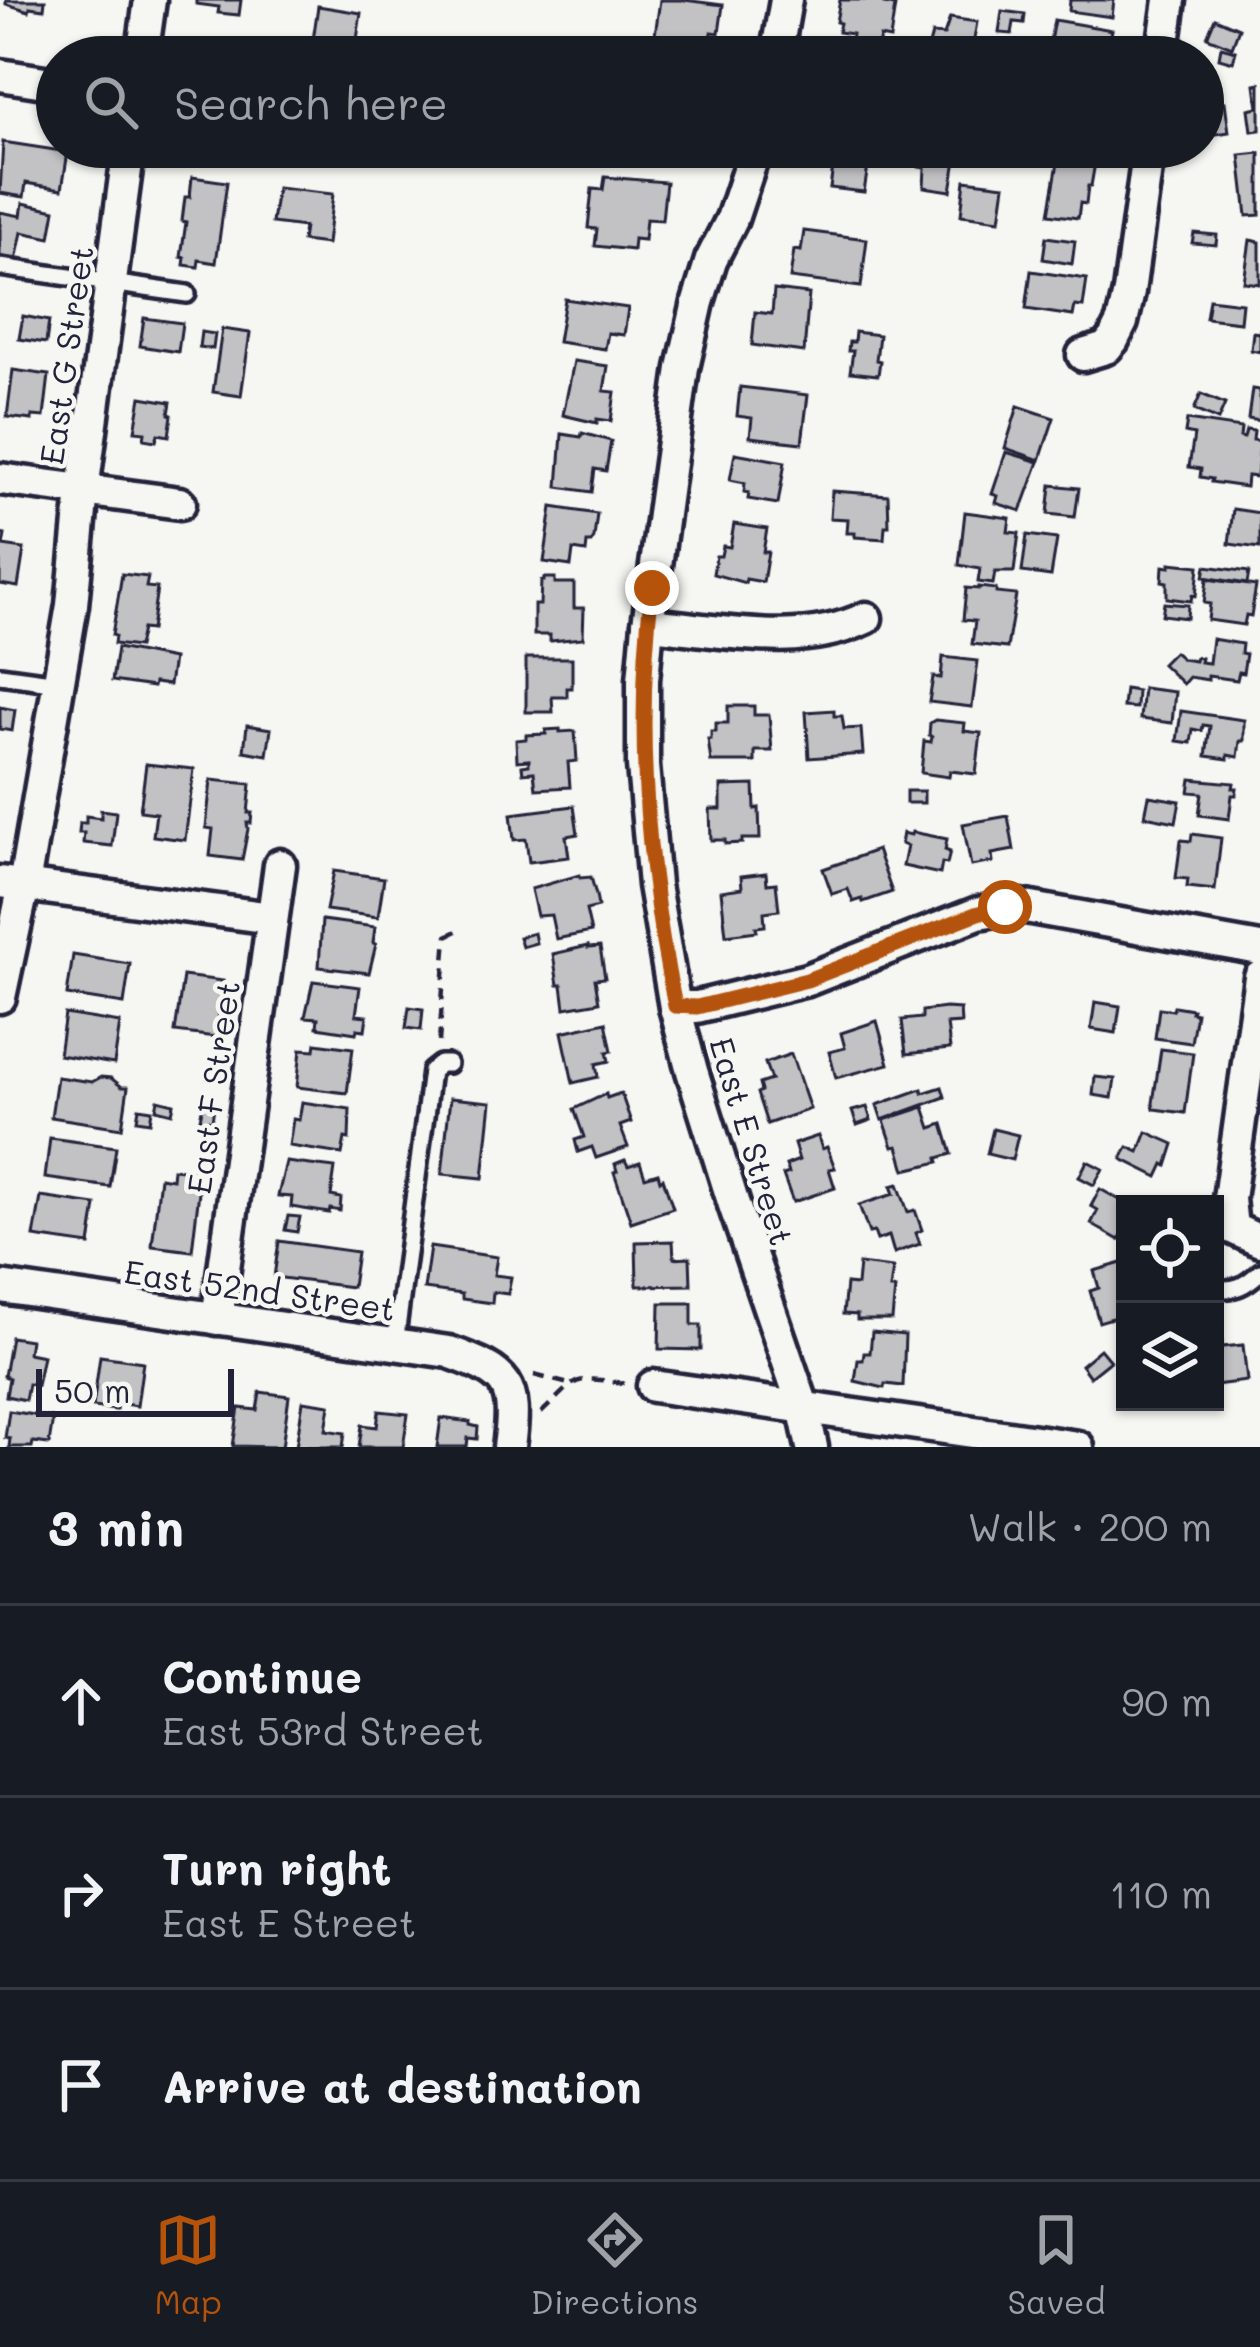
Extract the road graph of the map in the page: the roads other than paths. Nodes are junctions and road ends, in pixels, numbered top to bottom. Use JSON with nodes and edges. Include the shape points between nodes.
{"nodes":[{"id":1,"x":150,"y":0,"type":"edge"},
{"id":2,"x":786,"y":0,"type":"edge"},
{"id":3,"x":1170,"y":0,"type":"edge"},
{"id":4,"x":145,"y":36,"type":"edge"},
{"id":5,"x":780,"y":36,"type":"edge"},
{"id":6,"x":1165,"y":36,"type":"edge"},
{"id":7,"x":0,"y":75,"type":"edge"},
{"id":8,"x":36,"y":81,"type":"edge"},
{"id":9,"x":126,"y":168,"type":"edge"},
{"id":10,"x":749,"y":168,"type":"edge"},
{"id":11,"x":1146,"y":168,"type":"edge"},
{"id":12,"x":0,"y":267,"type":"edge"},
{"id":13,"x":111,"y":283,"type":"junction"},
{"id":14,"x":187,"y":294,"type":"dead end"},
{"id":15,"x":1083,"y":355,"type":"dead end"},
{"id":16,"x":0,"y":479,"type":"edge"},
{"id":17,"x":82,"y":490,"type":"junction"},
{"id":18,"x":180,"y":503,"type":"dead end"},
{"id":19,"x":866,"y":618,"type":"dead end"},
{"id":20,"x":647,"y":624,"type":"junction"},
{"id":21,"x":0,"y":675,"type":"edge"},
{"id":22,"x":58,"y":683,"type":"junction"},
{"id":23,"x":280,"y":865,"type":"dead end"},
{"id":24,"x":12,"y":883,"type":"edge"},
{"id":25,"x":272,"y":918,"type":"junction"},
{"id":26,"x":1260,"y":949,"type":"edge"},
{"id":27,"x":1260,"y":977,"type":"edge"},
{"id":28,"x":0,"y":998,"type":"edge"},
{"id":29,"x":675,"y":1006,"type":"junction"},
{"id":30,"x":448,"y":1064,"type":"dead end"},
{"id":31,"x":1234,"y":1226,"type":"edge"},
{"id":32,"x":1260,"y":1272,"type":"edge"},
{"id":33,"x":0,"y":1288,"type":"edge"},
{"id":34,"x":1224,"y":1290,"type":"edge"},
{"id":35,"x":217,"y":1319,"type":"junction"},
{"id":36,"x":394,"y":1344,"type":"junction"},
{"id":37,"x":653,"y":1386,"type":"road end"},
{"id":38,"x":803,"y":1406,"type":"junction"},
{"id":39,"x":511,"y":1437,"type":"edge"},
{"id":40,"x":812,"y":1447,"type":"edge"},
{"id":41,"x":1078,"y":1447,"type":"edge"}],
"edges":[{"from":1,"to":4,"type":"street"},
{"from":2,"to":5,"type":"street"},
{"from":3,"to":6,"type":"street"},
{"from":7,"to":8,"type":"street"},
{"from":9,"to":13,"type":"street","name":"East G Street"},
{"from":10,"to":20,"type":"street","name":"East E Street","via":[[711,260],[682,368]]},
{"from":11,"to":15,"type":"street","via":[[1122,322],[1106,348]]},
{"from":12,"to":13,"type":"lane"},
{"from":13,"to":14,"type":"lane"},
{"from":13,"to":17,"type":"street","name":"East G Street"},
{"from":16,"to":17,"type":"street"},
{"from":17,"to":18,"type":"street"},
{"from":17,"to":22,"type":"street","name":"East G Street"},
{"from":19,"to":20,"type":"street","via":[[791,637]]},
{"from":20,"to":29,"type":"street","name":"East E Street","via":[[646,819]]},
{"from":21,"to":22,"type":"lane"},
{"from":22,"to":24,"type":"street","name":"East G Street"},
{"from":23,"to":25,"type":"street","name":"East F Street"},
{"from":24,"to":25,"type":"street"},
{"from":24,"to":28,"type":"street","name":"East G Street"},
{"from":25,"to":35,"type":"street","name":"East F Street"},
{"from":26,"to":29,"type":"street","via":[[1019,906],[991,909],[807,980]]},
{"from":27,"to":31,"type":"street","via":[[1234,1150]]},
{"from":29,"to":38,"type":"street","name":"East E Street"},
{"from":30,"to":36,"type":"lane","via":[[430,1071]]},
{"from":32,"to":34,"type":"lane"},
{"from":33,"to":35,"type":"street","name":"East 52nd Street"},
{"from":35,"to":36,"type":"street","name":"East 52nd Street"},
{"from":36,"to":39,"type":"street","name":"East 52nd Street","via":[[449,1352],[504,1379]]},
{"from":37,"to":38,"type":"street"},
{"from":38,"to":40,"type":"street","name":"East E Street"},
{"from":38,"to":41,"type":"street"}]}
